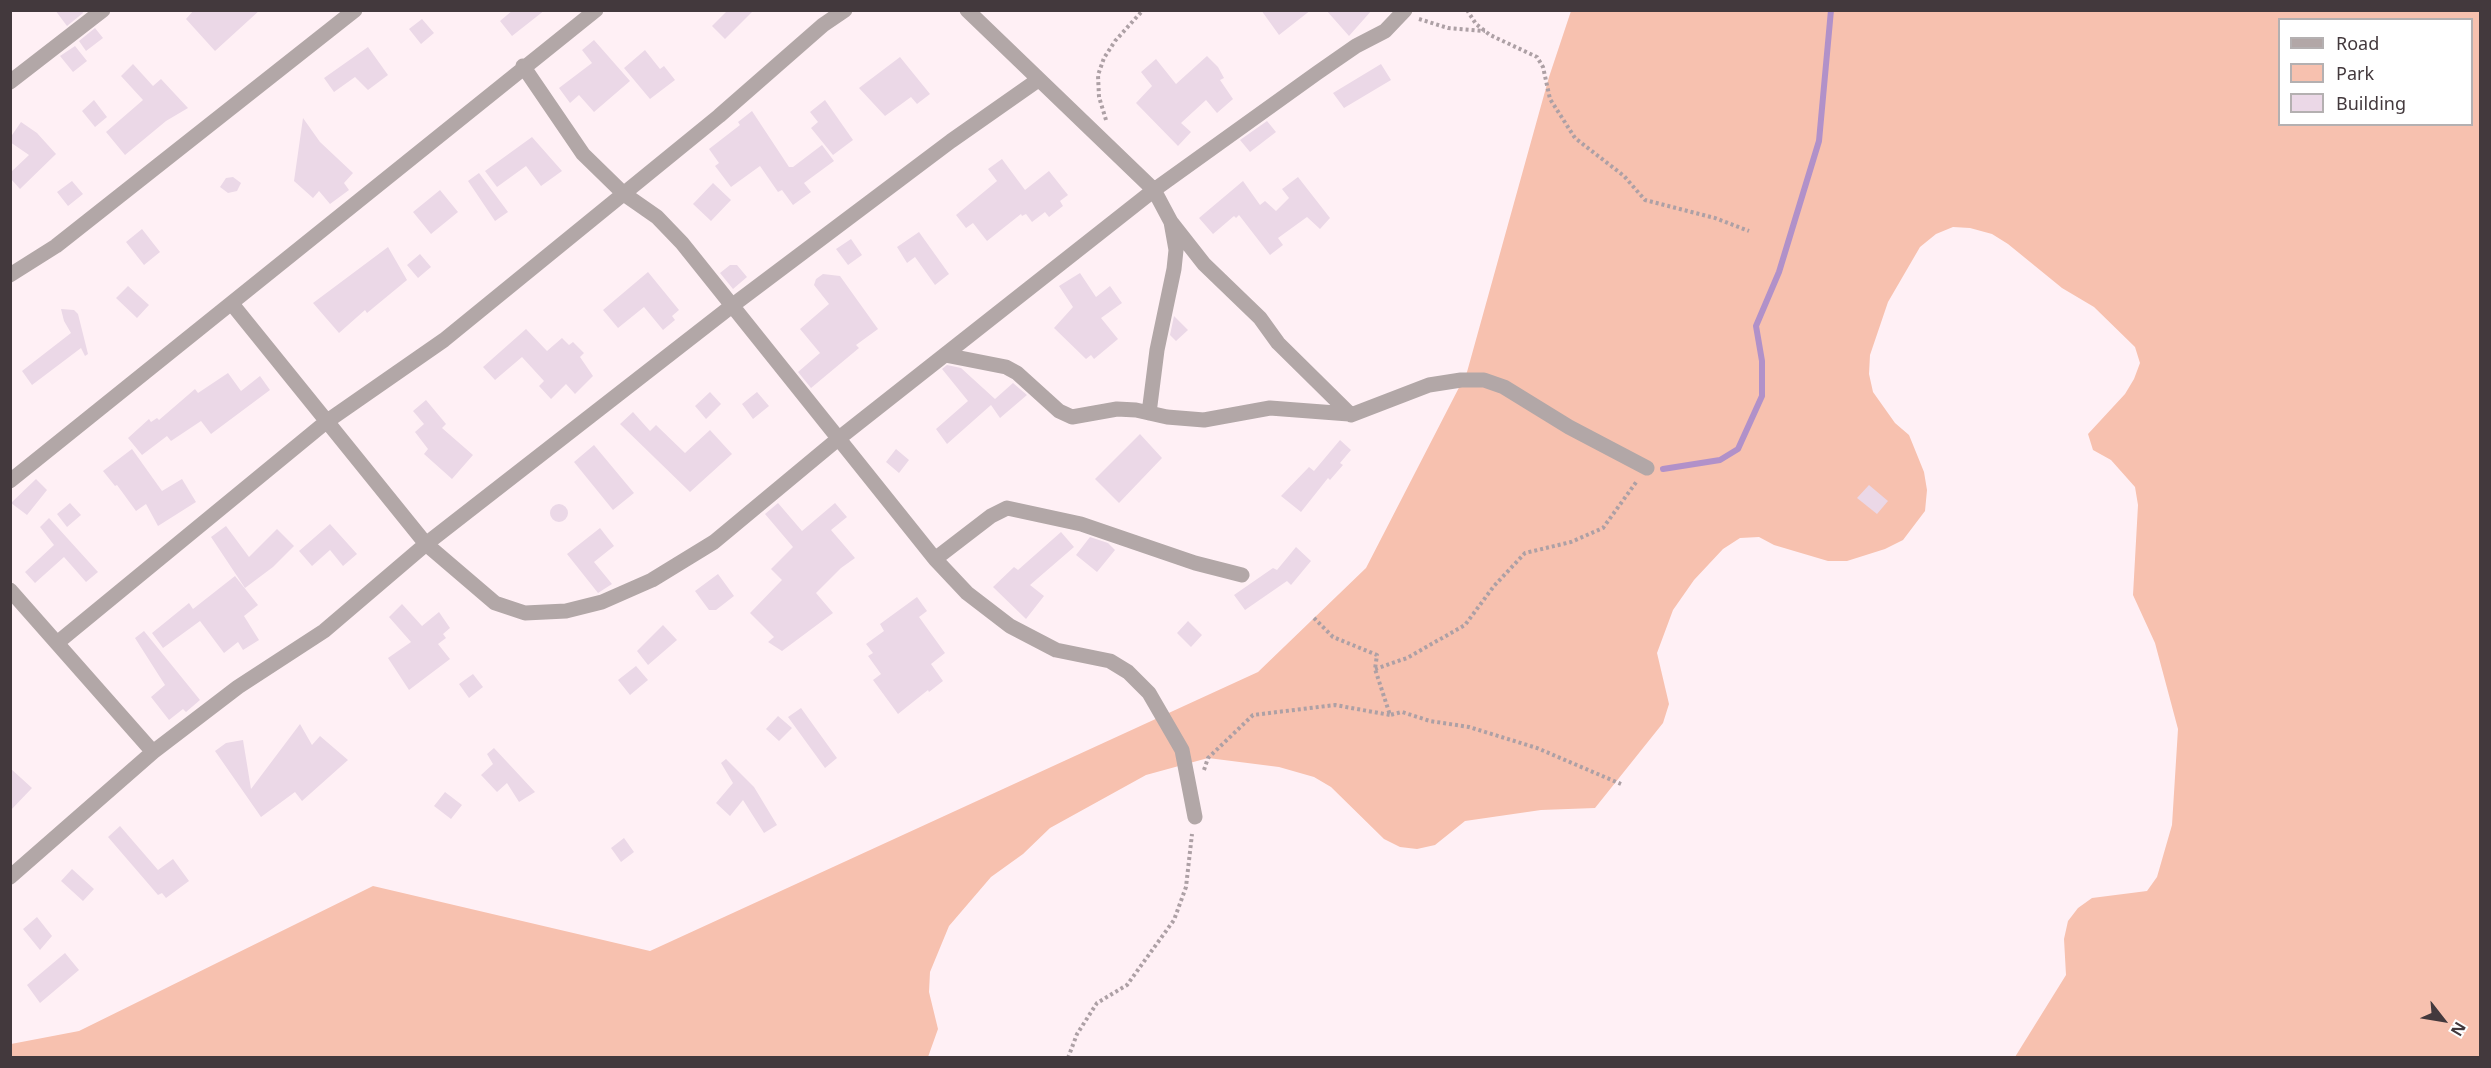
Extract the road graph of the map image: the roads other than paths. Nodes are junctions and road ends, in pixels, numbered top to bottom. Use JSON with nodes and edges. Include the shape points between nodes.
{"nodes":[{"id":1,"x":103,"y":10,"type":"edge"},
{"id":2,"x":355,"y":10,"type":"edge"},
{"id":3,"x":596,"y":10,"type":"edge"},
{"id":4,"x":845,"y":10,"type":"edge"},
{"id":5,"x":968,"y":10,"type":"edge"},
{"id":6,"x":1409,"y":13,"type":"edge"},
{"id":7,"x":523,"y":66,"type":"junction"},
{"id":8,"x":1038,"y":80,"type":"junction"},
{"id":9,"x":10,"y":82,"type":"edge"},
{"id":10,"x":1154,"y":190,"type":"junction"},
{"id":11,"x":624,"y":194,"type":"junction"},
{"id":12,"x":1171,"y":222,"type":"junction"},
{"id":13,"x":10,"y":275,"type":"edge"},
{"id":14,"x":232,"y":304,"type":"junction"},
{"id":15,"x":733,"y":305,"type":"junction"},
{"id":16,"x":945,"y":355,"type":"junction"},
{"id":17,"x":1149,"y":413,"type":"junction"},
{"id":18,"x":1349,"y":414,"type":"junction"},
{"id":19,"x":326,"y":422,"type":"junction"},
{"id":20,"x":838,"y":439,"type":"junction"},
{"id":21,"x":1647,"y":468,"type":"road end"},
{"id":22,"x":10,"y":481,"type":"edge"},
{"id":23,"x":426,"y":544,"type":"junction"},
{"id":24,"x":935,"y":559,"type":"junction"},
{"id":25,"x":1242,"y":575,"type":"dead end"},
{"id":26,"x":10,"y":590,"type":"edge"},
{"id":27,"x":57,"y":643,"type":"junction"},
{"id":28,"x":153,"y":752,"type":"junction"},
{"id":29,"x":1195,"y":817,"type":"road end"},
{"id":30,"x":10,"y":876,"type":"edge"}],
"edges":[{"from":1,"to":9,"type":"street"},
{"from":2,"to":13,"type":"street","via":[[56,246]]},
{"from":3,"to":7,"type":"street"},
{"from":4,"to":11,"type":"street"},
{"from":5,"to":8,"type":"street"},
{"from":6,"to":10,"type":"street","via":[[1317,73]]},
{"from":7,"to":11,"type":"street","via":[[583,154]]},
{"from":7,"to":14,"type":"street"},
{"from":8,"to":10,"type":"street"},
{"from":8,"to":15,"type":"street"},
{"from":10,"to":12,"type":"street"},
{"from":10,"to":16,"type":"street"},
{"from":11,"to":15,"type":"street","via":[[657,217]]},
{"from":11,"to":19,"type":"street","via":[[444,340]]},
{"from":12,"to":17,"type":"street","via":[[1176,250],[1174,270]]},
{"from":12,"to":18,"type":"street","via":[[1204,264]]},
{"from":14,"to":19,"type":"street"},
{"from":14,"to":22,"type":"street"},
{"from":15,"to":20,"type":"street"},
{"from":15,"to":23,"type":"street"},
{"from":16,"to":17,"type":"street","via":[[1006,367],[1066,416],[1117,409]]},
{"from":16,"to":20,"type":"street"},
{"from":17,"to":18,"type":"street","via":[[1204,420],[1270,408]]},
{"from":18,"to":21,"type":"street","via":[[1429,385],[1484,380],[1504,387]]},
{"from":19,"to":23,"type":"street"},
{"from":19,"to":27,"type":"street"},
{"from":20,"to":23,"type":"street","via":[[714,542],[652,580],[602,602],[525,613],[495,603]]},
{"from":20,"to":24,"type":"street"},
{"from":23,"to":28,"type":"street","via":[[324,631],[238,687]]},
{"from":24,"to":25,"type":"street","via":[[1007,508],[1081,524]]},
{"from":24,"to":29,"type":"street","via":[[967,593],[1010,626],[1056,650],[1110,661],[1128,672],[1175,733]]},
{"from":26,"to":27,"type":"street"},
{"from":27,"to":28,"type":"street"},
{"from":28,"to":30,"type":"street"}]}
